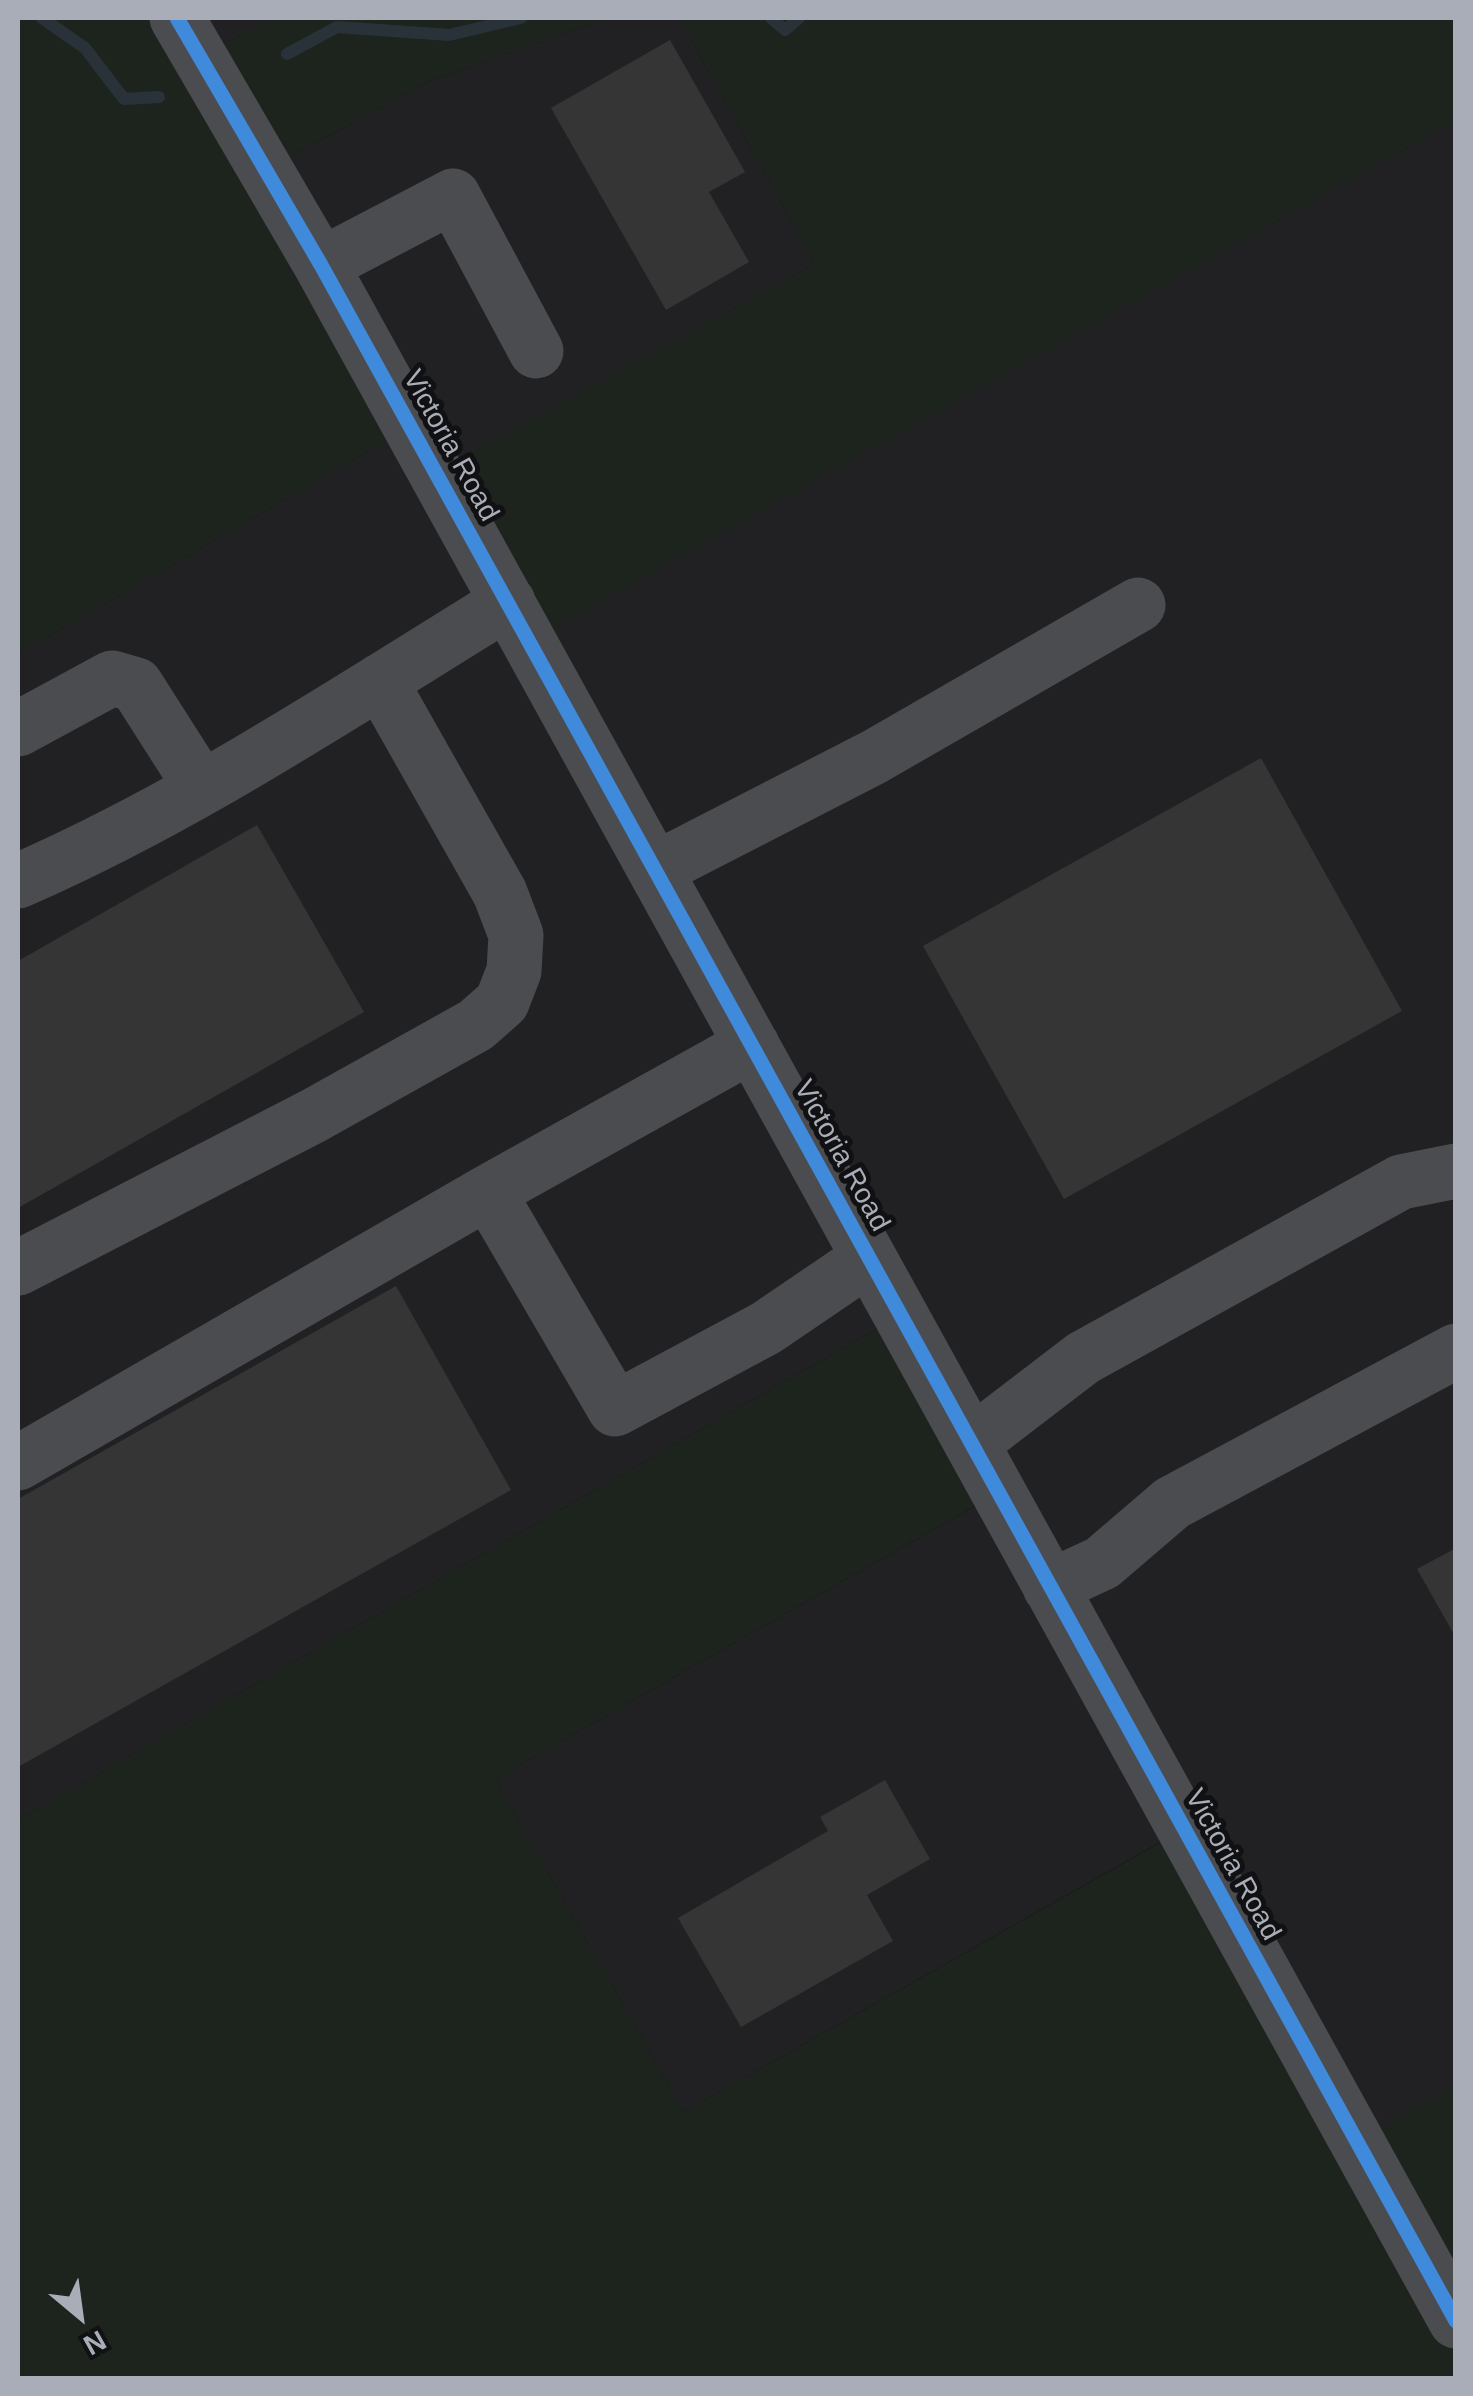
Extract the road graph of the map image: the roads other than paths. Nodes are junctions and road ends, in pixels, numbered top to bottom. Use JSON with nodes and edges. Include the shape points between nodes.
{"nodes":[{"id":1,"x":177,"y":18,"type":"edge"},
{"id":2,"x":321,"y":265,"type":"junction"},
{"id":3,"x":536,"y":352,"type":"dead end"},
{"id":4,"x":508,"y":602,"type":"junction"},
{"id":5,"x":1138,"y":606,"type":"dead end"},
{"id":6,"x":380,"y":681,"type":"junction"},
{"id":7,"x":18,"y":729,"type":"edge"},
{"id":8,"x":201,"y":786,"type":"junction"},
{"id":9,"x":656,"y":869,"type":"junction"},
{"id":10,"x":18,"y":881,"type":"edge"},
{"id":11,"x":752,"y":1046,"type":"junction"},
{"id":12,"x":1456,"y":1171,"type":"edge"},
{"id":13,"x":488,"y":1192,"type":"junction"},
{"id":14,"x":869,"y":1258,"type":"junction"},
{"id":15,"x":18,"y":1268,"type":"edge"},
{"id":16,"x":1456,"y":1351,"type":"edge"},
{"id":17,"x":972,"y":1444,"type":"junction"},
{"id":18,"x":18,"y":1463,"type":"edge"},
{"id":19,"x":1050,"y":1587,"type":"junction"},
{"id":20,"x":1456,"y":2321,"type":"edge"}],
"edges":[{"from":1,"to":2,"type":"street","name":"Victoria Road"},
{"from":2,"to":3,"type":"street","via":[[453,196]]},
{"from":2,"to":4,"type":"street","name":"Victoria Road"},
{"from":4,"to":6,"type":"street"},
{"from":4,"to":9,"type":"street","name":"Victoria Road"},
{"from":5,"to":9,"type":"street","via":[[874,756]]},
{"from":6,"to":8,"type":"street"},
{"from":6,"to":15,"type":"street","via":[[500,893],[516,935],[514,970],[502,1002],[476,1025],[313,1116]]},
{"from":7,"to":8,"type":"street","via":[[112,678],[136,685]]},
{"from":8,"to":10,"type":"street"},
{"from":9,"to":11,"type":"street","name":"Victoria Road"},
{"from":11,"to":13,"type":"street"},
{"from":11,"to":14,"type":"street","name":"Victoria Road"},
{"from":12,"to":17,"type":"street","via":[[1401,1182],[1083,1358]]},
{"from":13,"to":14,"type":"street","via":[[615,1409],[766,1328]]},
{"from":13,"to":18,"type":"street"},
{"from":14,"to":17,"type":"street","name":"Victoria Road"},
{"from":16,"to":19,"type":"street","via":[[1172,1503],[1102,1563]]},
{"from":17,"to":19,"type":"street","name":"Victoria Road"},
{"from":19,"to":20,"type":"street","name":"Victoria Road"}]}
